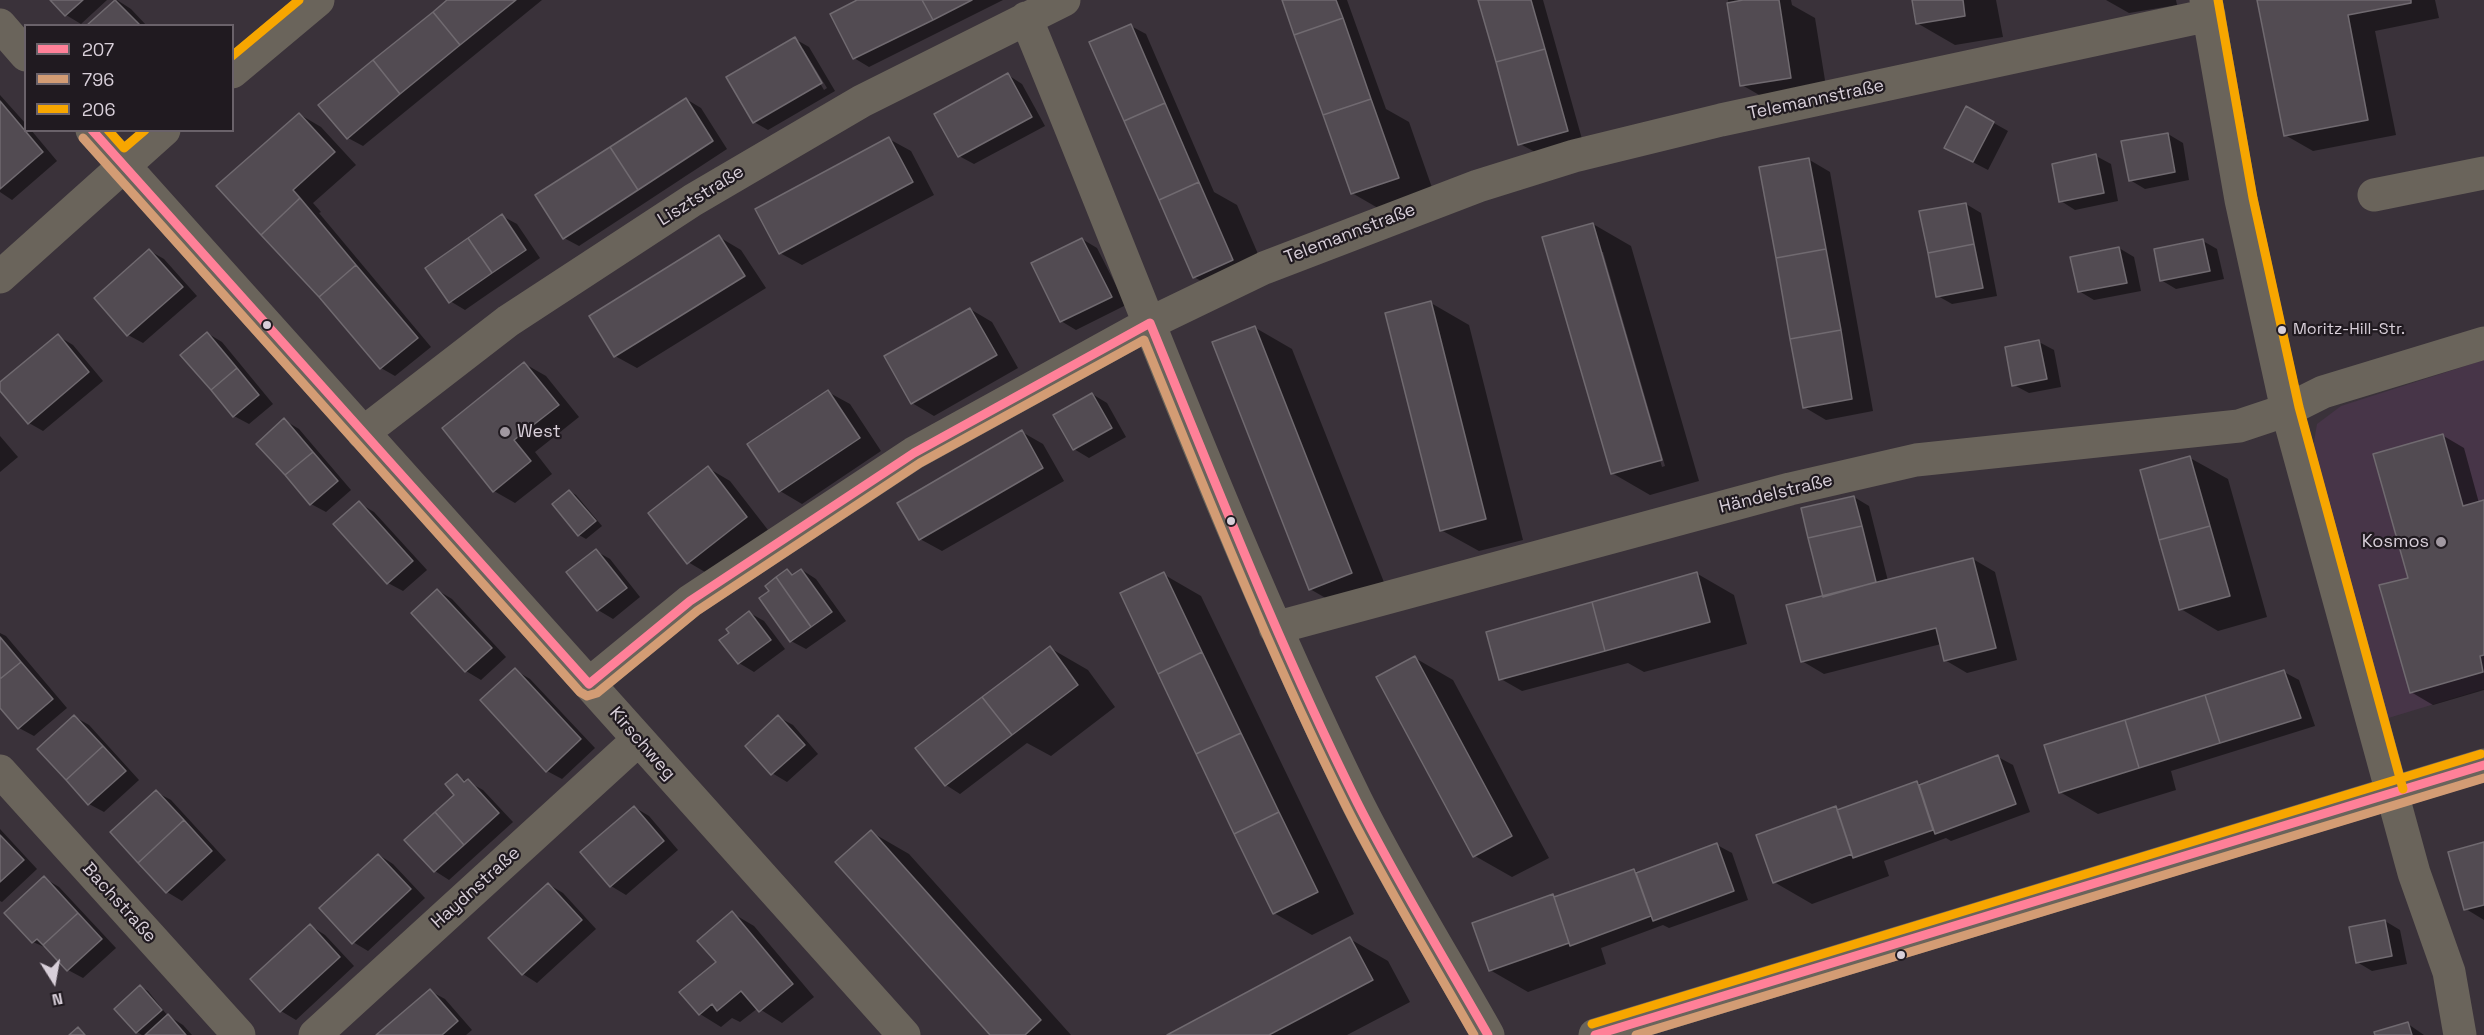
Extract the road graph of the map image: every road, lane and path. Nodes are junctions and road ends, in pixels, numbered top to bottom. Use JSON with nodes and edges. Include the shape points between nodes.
{"nodes":[{"id":1,"x":318,"y":0,"type":"edge"},
{"id":2,"x":1064,"y":0,"type":"edge"},
{"id":3,"x":2207,"y":7,"type":"edge"},
{"id":4,"x":1026,"y":18,"type":"junction"},
{"id":5,"x":0,"y":26,"type":"edge"},
{"id":6,"x":24,"y":53,"type":"edge"},
{"id":7,"x":234,"y":70,"type":"edge"},
{"id":8,"x":94,"y":132,"type":"edge"},
{"id":9,"x":162,"y":132,"type":"edge"},
{"id":10,"x":123,"y":165,"type":"junction"},
{"id":11,"x":2484,"y":173,"type":"edge"},
{"id":12,"x":2374,"y":195,"type":"dead end"},
{"id":13,"x":0,"y":277,"type":"edge"},
{"id":14,"x":1149,"y":323,"type":"junction"},
{"id":15,"x":2484,"y":344,"type":"edge"},
{"id":16,"x":2287,"y":410,"type":"junction"},
{"id":17,"x":363,"y":433,"type":"junction"},
{"id":18,"x":1275,"y":628,"type":"junction"},
{"id":19,"x":589,"y":684,"type":"junction"},
{"id":20,"x":638,"y":740,"type":"junction"},
{"id":21,"x":2484,"y":765,"type":"edge"},
{"id":22,"x":0,"y":771,"type":"edge"},
{"id":23,"x":2391,"y":792,"type":"junction"},
{"id":24,"x":239,"y":1035,"type":"edge"},
{"id":25,"x":315,"y":1035,"type":"edge"},
{"id":26,"x":904,"y":1035,"type":"edge"},
{"id":27,"x":1488,"y":1035,"type":"edge"},
{"id":28,"x":1595,"y":1035,"type":"edge"},
{"id":29,"x":2460,"y":1035,"type":"edge"}],
"edges":[{"from":1,"to":7,"type":"street"},
{"from":2,"to":4,"type":"street","name":"Lisztstraße"},
{"from":3,"to":14,"type":"street","name":"Telemannstraße","via":[[1574,156],[1339,237]]},
{"from":3,"to":16,"type":"street","via":[[2241,200]]},
{"from":4,"to":14,"type":"street"},
{"from":4,"to":17,"type":"street","name":"Lisztstraße","via":[[862,101],[693,200],[508,321]]},
{"from":5,"to":6,"type":"street"},
{"from":8,"to":10,"type":"street","name":"Kirschweg"},
{"from":9,"to":10,"type":"street"},
{"from":10,"to":13,"type":"street"},
{"from":10,"to":17,"type":"street","name":"Kirschweg"},
{"from":11,"to":12,"type":"street"},
{"from":14,"to":18,"type":"street"},
{"from":14,"to":19,"type":"street","name":"Telemannstraße","via":[[914,453],[690,601]]},
{"from":15,"to":16,"type":"street","name":"Händelstraße","via":[[2323,392]]},
{"from":16,"to":18,"type":"street","name":"Händelstraße","via":[[2239,426],[1916,460],[1790,489]]},
{"from":16,"to":23,"type":"street"},
{"from":17,"to":19,"type":"street","name":"Kirschweg"},
{"from":18,"to":27,"type":"street","via":[[1357,801]]},
{"from":19,"to":20,"type":"street","name":"Kirschweg"},
{"from":20,"to":25,"type":"street","name":"Haydnstraße"},
{"from":20,"to":26,"type":"street","name":"Kirschweg"},
{"from":21,"to":23,"type":"street"},
{"from":22,"to":24,"type":"street","name":"Bachstraße"},
{"from":23,"to":28,"type":"street"},
{"from":23,"to":29,"type":"street","via":[[2449,972]]}]}
